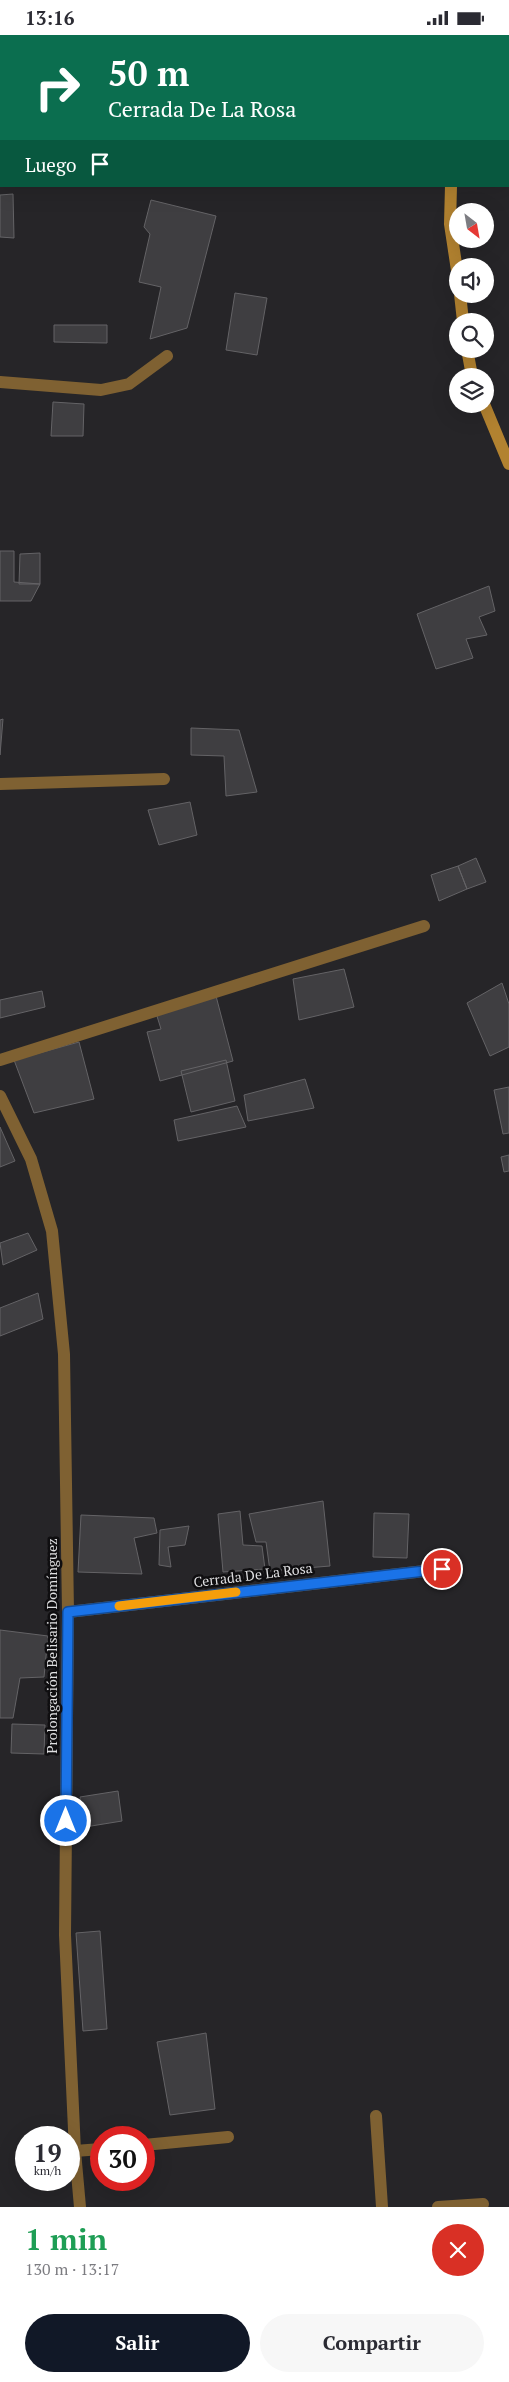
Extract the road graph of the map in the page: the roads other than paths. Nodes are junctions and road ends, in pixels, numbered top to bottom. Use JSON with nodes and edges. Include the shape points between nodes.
{"nodes":[{"id":1,"x":451,"y":187,"type":"edge"},
{"id":2,"x":455,"y":258,"type":"edge"},
{"id":3,"x":167,"y":356,"type":"dead end"},
{"id":4,"x":0,"y":382,"type":"edge"},
{"id":5,"x":488,"y":413,"type":"edge"},
{"id":6,"x":509,"y":464,"type":"edge"},
{"id":7,"x":164,"y":779,"type":"dead end"},
{"id":8,"x":0,"y":784,"type":"edge"},
{"id":9,"x":424,"y":926,"type":"dead end"},
{"id":10,"x":0,"y":1061,"type":"edge"},
{"id":11,"x":0,"y":1096,"type":"edge"},
{"id":12,"x":442,"y":1569,"type":"dead end"},
{"id":13,"x":68,"y":1612,"type":"junction"},
{"id":14,"x":376,"y":2116,"type":"dead end"},
{"id":15,"x":74,"y":2126,"type":"edge"},
{"id":16,"x":228,"y":2137,"type":"dead end"},
{"id":17,"x":155,"y":2144,"type":"edge"},
{"id":18,"x":79,"y":2191,"type":"edge"},
{"id":19,"x":483,"y":2204,"type":"dead end"},
{"id":20,"x":80,"y":2207,"type":"edge"},
{"id":21,"x":382,"y":2207,"type":"edge"},
{"id":22,"x":438,"y":2207,"type":"edge"}],
"edges":[{"from":1,"to":2,"type":"street","via":[[450,224]]},
{"from":3,"to":4,"type":"street","via":[[129,384],[101,390]]},
{"from":5,"to":6,"type":"street"},
{"from":7,"to":8,"type":"street"},
{"from":9,"to":10,"type":"street"},
{"from":11,"to":13,"type":"street","name":"Prolongación Belisario Domínguez","via":[[31,1159],[52,1231],[64,1354]]},
{"from":12,"to":13,"type":"street","name":"Cerrada De La Rosa"},
{"from":13,"to":15,"type":"street","name":"Prolongación Belisario Domínguez","via":[[65,1935]]},
{"from":14,"to":21,"type":"street"},
{"from":16,"to":17,"type":"street"},
{"from":18,"to":20,"type":"street","name":"Prolongación Belisario Domínguez"},
{"from":19,"to":22,"type":"street"}]}
